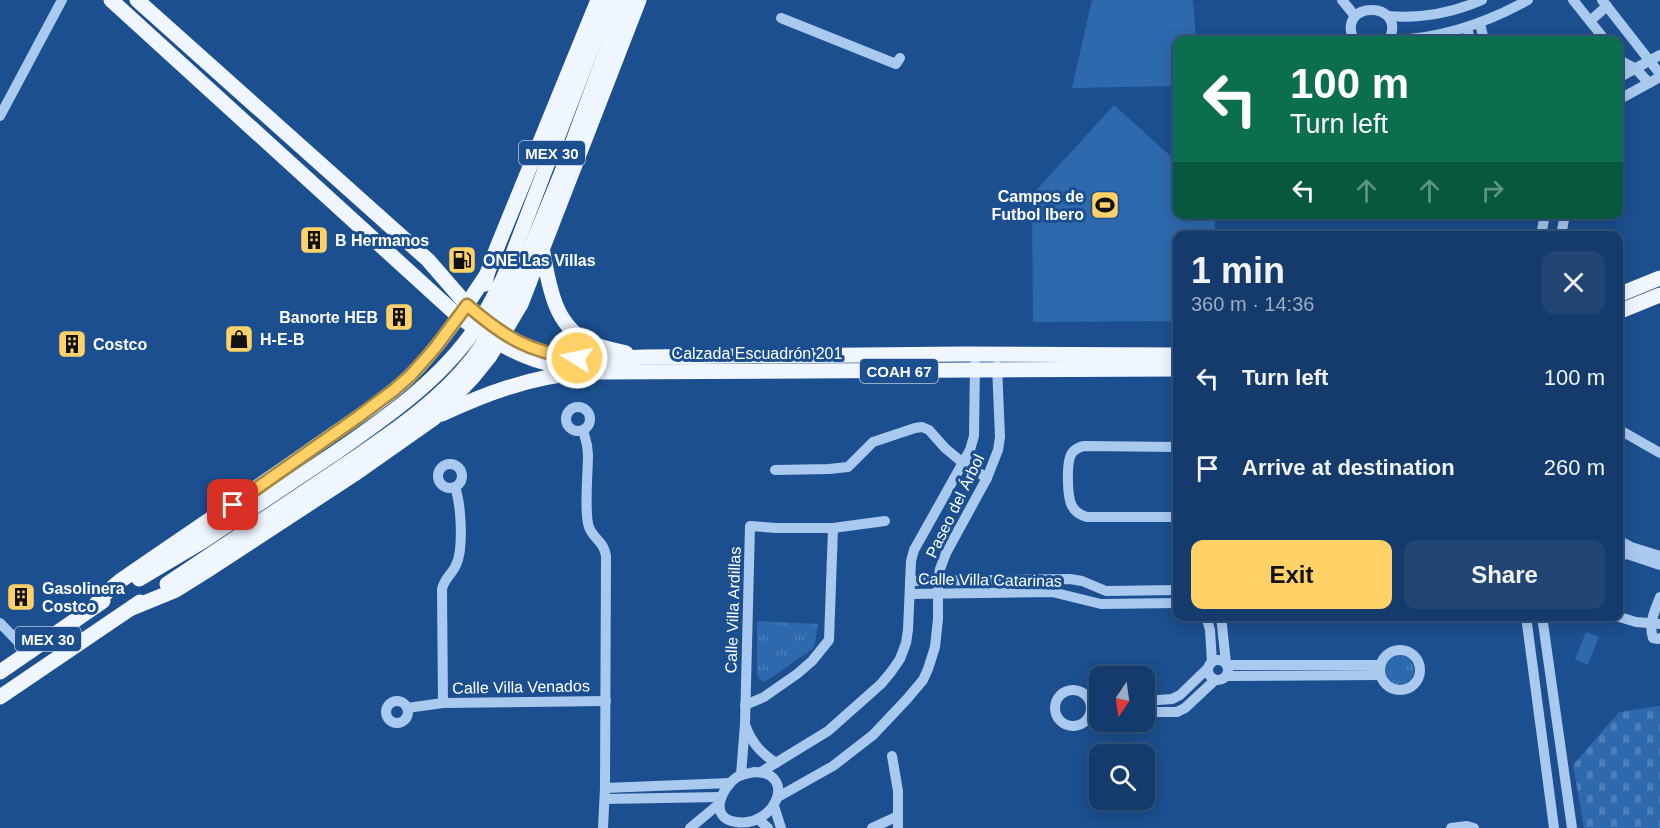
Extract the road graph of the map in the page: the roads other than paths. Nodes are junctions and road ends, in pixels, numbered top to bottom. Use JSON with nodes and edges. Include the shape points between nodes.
{"nodes":[{"id":1,"x":62,"y":0,"type":"edge"},
{"id":2,"x":111,"y":0,"type":"edge"},
{"id":3,"x":137,"y":0,"type":"edge"},
{"id":4,"x":598,"y":0,"type":"edge"},
{"id":5,"x":610,"y":0,"type":"edge"},
{"id":6,"x":625,"y":0,"type":"edge"},
{"id":7,"x":639,"y":0,"type":"edge"},
{"id":8,"x":1342,"y":0,"type":"edge"},
{"id":9,"x":1365,"y":0,"type":"edge"},
{"id":10,"x":1482,"y":0,"type":"edge"},
{"id":11,"x":1528,"y":0,"type":"edge"},
{"id":12,"x":1573,"y":0,"type":"edge"},
{"id":13,"x":1470,"y":2,"type":"edge"},
{"id":14,"x":1604,"y":3,"type":"edge"},
{"id":15,"x":1453,"y":5,"type":"edge"},
{"id":16,"x":1375,"y":9,"type":"junction"},
{"id":17,"x":1355,"y":16,"type":"junction"},
{"id":18,"x":1388,"y":16,"type":"junction"},
{"id":19,"x":781,"y":18,"type":"dead end"},
{"id":20,"x":1590,"y":21,"type":"junction"},
{"id":21,"x":1480,"y":24,"type":"junction"},
{"id":22,"x":1467,"y":28,"type":"junction"},
{"id":23,"x":604,"y":33,"type":"junction"},
{"id":24,"x":1352,"y":36,"type":"edge"},
{"id":25,"x":1390,"y":36,"type":"edge"},
{"id":26,"x":1436,"y":36,"type":"edge"},
{"id":27,"x":1469,"y":36,"type":"edge"},
{"id":28,"x":1483,"y":36,"type":"edge"},
{"id":29,"x":1602,"y":36,"type":"edge"},
{"id":30,"x":1655,"y":57,"type":"edge"},
{"id":31,"x":900,"y":58,"type":"dead end"},
{"id":32,"x":1623,"y":63,"type":"edge"},
{"id":33,"x":1636,"y":69,"type":"junction"},
{"id":34,"x":1660,"y":75,"type":"edge"},
{"id":35,"x":1623,"y":76,"type":"edge"},
{"id":36,"x":1649,"y":83,"type":"junction"},
{"id":37,"x":1623,"y":97,"type":"edge"},
{"id":38,"x":0,"y":116,"type":"edge"},
{"id":39,"x":543,"y":250,"type":"junction"},
{"id":40,"x":485,"y":276,"type":"junction"},
{"id":41,"x":1660,"y":278,"type":"edge"},
{"id":42,"x":448,"y":282,"type":"junction"},
{"id":43,"x":1623,"y":293,"type":"edge"},
{"id":44,"x":1660,"y":295,"type":"edge"},
{"id":45,"x":440,"y":300,"type":"junction"},
{"id":46,"x":521,"y":304,"type":"junction"},
{"id":47,"x":1623,"y":310,"type":"edge"},
{"id":48,"x":462,"y":311,"type":"junction"},
{"id":49,"x":446,"y":332,"type":"junction"},
{"id":50,"x":502,"y":339,"type":"junction"},
{"id":51,"x":435,"y":348,"type":"junction"},
{"id":52,"x":975,"y":354,"type":"junction"},
{"id":53,"x":994,"y":354,"type":"junction"},
{"id":54,"x":1173,"y":355,"type":"edge"},
{"id":55,"x":644,"y":357,"type":"junction"},
{"id":56,"x":1173,"y":369,"type":"edge"},
{"id":57,"x":975,"y":371,"type":"junction"},
{"id":58,"x":998,"y":371,"type":"junction"},
{"id":59,"x":597,"y":372,"type":"junction"},
{"id":60,"x":473,"y":377,"type":"junction"},
{"id":61,"x":434,"y":418,"type":"junction"},
{"id":62,"x":583,"y":430,"type":"dead end"},
{"id":63,"x":1623,"y":432,"type":"edge"},
{"id":64,"x":1173,"y":447,"type":"edge"},
{"id":65,"x":1660,"y":453,"type":"edge"},
{"id":66,"x":963,"y":463,"type":"junction"},
{"id":67,"x":775,"y":470,"type":"dead end"},
{"id":68,"x":987,"y":478,"type":"junction"},
{"id":69,"x":455,"y":487,"type":"dead end"},
{"id":70,"x":1173,"y":517,"type":"edge"},
{"id":71,"x":885,"y":521,"type":"dead end"},
{"id":72,"x":833,"y":528,"type":"junction"},
{"id":73,"x":1623,"y":543,"type":"edge"},
{"id":74,"x":208,"y":547,"type":"junction"},
{"id":75,"x":1623,"y":554,"type":"edge"},
{"id":76,"x":1660,"y":556,"type":"edge"},
{"id":77,"x":1660,"y":566,"type":"edge"},
{"id":78,"x":910,"y":581,"type":"junction"},
{"id":79,"x":938,"y":581,"type":"junction"},
{"id":80,"x":1173,"y":590,"type":"edge"},
{"id":81,"x":938,"y":593,"type":"junction"},
{"id":82,"x":910,"y":594,"type":"junction"},
{"id":83,"x":1660,"y":597,"type":"edge"},
{"id":84,"x":1173,"y":603,"type":"edge"},
{"id":85,"x":95,"y":605,"type":"junction"},
{"id":86,"x":132,"y":608,"type":"junction"},
{"id":87,"x":1623,"y":618,"type":"edge"},
{"id":88,"x":1207,"y":621,"type":"edge"},
{"id":89,"x":1222,"y":621,"type":"edge"},
{"id":90,"x":1527,"y":621,"type":"edge"},
{"id":91,"x":1543,"y":621,"type":"edge"},
{"id":92,"x":0,"y":623,"type":"edge"},
{"id":93,"x":1654,"y":626,"type":"edge"},
{"id":94,"x":1660,"y":638,"type":"edge"},
{"id":95,"x":28,"y":652,"type":"junction"},
{"id":96,"x":1210,"y":665,"type":"junction"},
{"id":97,"x":1227,"y":668,"type":"junction"},
{"id":98,"x":1380,"y":670,"type":"dead end"},
{"id":99,"x":0,"y":672,"type":"edge"},
{"id":100,"x":1215,"y":680,"type":"junction"},
{"id":101,"x":0,"y":697,"type":"edge"},
{"id":102,"x":1155,"y":700,"type":"edge"},
{"id":103,"x":606,"y":701,"type":"junction"},
{"id":104,"x":443,"y":703,"type":"junction"},
{"id":105,"x":745,"y":705,"type":"junction"},
{"id":106,"x":407,"y":708,"type":"dead end"},
{"id":107,"x":1155,"y":712,"type":"edge"},
{"id":108,"x":745,"y":724,"type":"junction"},
{"id":109,"x":892,"y":756,"type":"dead end"},
{"id":110,"x":776,"y":763,"type":"junction"},
{"id":111,"x":761,"y":772,"type":"junction"},
{"id":112,"x":741,"y":775,"type":"junction"},
{"id":113,"x":730,"y":783,"type":"junction"},
{"id":114,"x":652,"y":792,"type":"junction"},
{"id":115,"x":605,"y":794,"type":"junction"},
{"id":116,"x":720,"y":800,"type":"junction"},
{"id":117,"x":776,"y":802,"type":"junction"},
{"id":118,"x":898,"y":816,"type":"junction"},
{"id":119,"x":758,"y":819,"type":"junction"},
{"id":120,"x":729,"y":825,"type":"edge"},
{"id":121,"x":603,"y":828,"type":"edge"},
{"id":122,"x":690,"y":828,"type":"edge"},
{"id":123,"x":768,"y":828,"type":"edge"},
{"id":124,"x":781,"y":828,"type":"edge"},
{"id":125,"x":872,"y":828,"type":"edge"},
{"id":126,"x":898,"y":828,"type":"edge"},
{"id":127,"x":1451,"y":828,"type":"edge"},
{"id":128,"x":1474,"y":828,"type":"edge"},
{"id":129,"x":1554,"y":828,"type":"edge"},
{"id":130,"x":1572,"y":828,"type":"edge"}],
"edges":[{"from":1,"to":38,"type":"street"},
{"from":2,"to":45,"type":"main road","number":"COAH 67"},
{"from":3,"to":42,"type":"main road","number":"COAH 67","via":[[402,235]]},
{"from":4,"to":40,"type":"main road"},
{"from":5,"to":23,"type":"main road","number":"MEX 30"},
{"from":6,"to":23,"type":"main road","number":"MEX 30"},
{"from":7,"to":39,"type":"main road"},
{"from":8,"to":17,"type":"street"},
{"from":9,"to":16,"type":"street"},
{"from":10,"to":13,"type":"street"},
{"from":11,"to":21,"type":"street"},
{"from":12,"to":20,"type":"street"},
{"from":13,"to":15,"type":"street"},
{"from":14,"to":20,"type":"street"},
{"from":14,"to":30,"type":"street"},
{"from":15,"to":18,"type":"street","via":[[1436,15]]},
{"from":16,"to":17,"type":"street"},
{"from":16,"to":18,"type":"street"},
{"from":17,"to":24,"type":"street"},
{"from":18,"to":25,"type":"street"},
{"from":19,"to":31,"type":"street","via":[[896,64]]},
{"from":20,"to":29,"type":"street"},
{"from":21,"to":22,"type":"street"},
{"from":21,"to":28,"type":"street"},
{"from":22,"to":26,"type":"street"},
{"from":22,"to":27,"type":"street"},
{"from":23,"to":74,"type":"main road","number":"MEX 30","bridge":true,"via":[[504,277],[473,331],[404,404]]},
{"from":30,"to":33,"type":"street"},
{"from":30,"to":34,"type":"street"},
{"from":32,"to":33,"type":"street"},
{"from":33,"to":35,"type":"street"},
{"from":33,"to":36,"type":"street"},
{"from":34,"to":36,"type":"street"},
{"from":36,"to":37,"type":"street"},
{"from":39,"to":46,"type":"main road"},
{"from":39,"to":55,"type":"main road","via":[[549,287],[573,332],[596,345]]},
{"from":40,"to":42,"type":"main road","via":[[467,285]]},
{"from":40,"to":46,"type":"main road","via":[[487,294],[493,302],[512,308]]},
{"from":40,"to":48,"type":"main road"},
{"from":41,"to":43,"type":"main road"},
{"from":42,"to":45,"type":"main road"},
{"from":42,"to":48,"type":"main road","number":"COAH 67"},
{"from":44,"to":47,"type":"main road"},
{"from":45,"to":48,"type":"main road","number":"COAH 67"},
{"from":45,"to":49,"type":"main road"},
{"from":46,"to":50,"type":"main road"},
{"from":48,"to":49,"type":"main road"},
{"from":48,"to":50,"type":"main road","name":"Calzada Escuadrón 201","number":"COAH 67","via":[[488,324]]},
{"from":49,"to":51,"type":"main road"},
{"from":50,"to":55,"type":"main road","name":"Calzada Escuadrón 201","number":"COAH 67","via":[[561,357]]},
{"from":50,"to":59,"type":"main road","name":"Calzada Escuadrón 201","number":"COAH 67","via":[[538,361]]},
{"from":50,"to":60,"type":"main road"},
{"from":51,"to":60,"type":"main road","via":[[453,343],[462,346],[473,360]]},
{"from":51,"to":85,"type":"main road","via":[[394,390],[120,581]]},
{"from":52,"to":53,"type":"main road","name":"Calzada Escuadrón 201","number":"COAH 67"},
{"from":52,"to":55,"type":"main road","name":"Calzada Escuadrón 201","number":"COAH 67"},
{"from":52,"to":57,"type":"street","name":"Paseo del Árbol"},
{"from":53,"to":54,"type":"main road","name":"Calzada Escuadrón 201","number":"COAH 67"},
{"from":53,"to":58,"type":"street","name":"Paseo del Árbol"},
{"from":56,"to":58,"type":"main road","name":"Calzada Escuadrón 201","number":"COAH 67"},
{"from":57,"to":58,"type":"main road","name":"Calzada Escuadrón 201","number":"COAH 67"},
{"from":57,"to":59,"type":"main road","name":"Calzada Escuadrón 201","number":"COAH 67"},
{"from":57,"to":66,"type":"street","name":"Paseo del Árbol","via":[[974,436]]},
{"from":58,"to":68,"type":"street","name":"Paseo del Árbol","via":[[1000,437]]},
{"from":59,"to":61,"type":"main road","via":[[541,378],[486,395]]},
{"from":60,"to":61,"type":"main road"},
{"from":61,"to":86,"type":"main road","via":[[208,570],[176,590]]},
{"from":62,"to":103,"type":"street","name":"Calle Villa Venados","via":[[588,454],[587,520],[606,556]]},
{"from":63,"to":65,"type":"street"},
{"from":64,"to":70,"type":"street","via":[[1084,446],[1072,453],[1068,464],[1069,498],[1080,515]]},
{"from":66,"to":67,"type":"street","via":[[922,427],[873,442],[848,467]]},
{"from":66,"to":68,"type":"street"},
{"from":66,"to":78,"type":"street","name":"Paseo del Árbol","via":[[914,550]]},
{"from":68,"to":79,"type":"street","name":"Paseo del Árbol","via":[[946,553]]},
{"from":69,"to":104,"type":"street","name":"Calle Villa Venados","via":[[460,554],[442,585]]},
{"from":71,"to":72,"type":"street","name":"Calle Villa Ardillas"},
{"from":72,"to":105,"type":"street","via":[[829,640],[797,674]]},
{"from":72,"to":105,"type":"street","name":"Calle Villa Ardillas","via":[[750,526]]},
{"from":73,"to":76,"type":"street"},
{"from":74,"to":85,"type":"main road","number":"MEX 30"},
{"from":74,"to":86,"type":"main road","number":"MEX 30"},
{"from":75,"to":77,"type":"street"},
{"from":78,"to":79,"type":"street","name":"Calle Villa Catarinas"},
{"from":78,"to":82,"type":"street","name":"Paseo del Árbol"},
{"from":79,"to":80,"type":"street","name":"Calle Villa Catarinas","via":[[1070,579],[1106,591]]},
{"from":79,"to":81,"type":"street","name":"Paseo del Árbol"},
{"from":81,"to":82,"type":"street","name":"Calle Villa Catarinas"},
{"from":81,"to":84,"type":"street","name":"Calle Villa Catarinas","via":[[1052,592],[1101,604]]},
{"from":81,"to":117,"type":"street","name":"Paseo del Árbol","via":[[935,647],[922,680],[854,751]]},
{"from":82,"to":110,"type":"street","name":"Paseo del Árbol","via":[[906,644],[891,672],[835,726]]},
{"from":83,"to":93,"type":"street"},
{"from":85,"to":95,"type":"main road","number":"MEX 30"},
{"from":86,"to":101,"type":"main road","number":"MEX 30"},
{"from":87,"to":93,"type":"street"},
{"from":88,"to":96,"type":"street"},
{"from":89,"to":97,"type":"street"},
{"from":90,"to":129,"type":"street"},
{"from":91,"to":130,"type":"street"},
{"from":92,"to":95,"type":"street"},
{"from":93,"to":94,"type":"street","via":[[1653,638]]},
{"from":95,"to":99,"type":"main road","number":"MEX 30"},
{"from":96,"to":97,"type":"street","via":[[1221,660]]},
{"from":96,"to":100,"type":"street","via":[[1209,675]]},
{"from":96,"to":102,"type":"street","via":[[1180,695]]},
{"from":97,"to":98,"type":"street"},
{"from":97,"to":100,"type":"street","via":[[1222,680]]},
{"from":100,"to":107,"type":"street","via":[[1185,708]]},
{"from":103,"to":104,"type":"street","name":"Calle Villa Venados"},
{"from":103,"to":115,"type":"street","name":"Calle Villa Venados"},
{"from":104,"to":106,"type":"street"},
{"from":105,"to":108,"type":"street","name":"Calle Villa Ardillas"},
{"from":108,"to":110,"type":"street","name":"Calle Villa Ardillas","via":[[756,747]]},
{"from":108,"to":112,"type":"street","name":"Calle Villa Ardillas"},
{"from":109,"to":118,"type":"street"},
{"from":110,"to":111,"type":"street","name":"Paseo del Árbol"},
{"from":111,"to":112,"type":"street"},
{"from":111,"to":117,"type":"street","via":[[777,784]]},
{"from":112,"to":113,"type":"street"},
{"from":113,"to":114,"type":"street"},
{"from":113,"to":116,"type":"street"},
{"from":114,"to":115,"type":"street"},
{"from":114,"to":116,"type":"street"},
{"from":115,"to":121,"type":"street","name":"Calle Villa Venados"},
{"from":116,"to":120,"type":"street"},
{"from":116,"to":122,"type":"street"},
{"from":117,"to":119,"type":"street"},
{"from":117,"to":124,"type":"street"},
{"from":118,"to":125,"type":"street"},
{"from":118,"to":126,"type":"street"},
{"from":119,"to":120,"type":"street"},
{"from":119,"to":123,"type":"street"},
{"from":127,"to":128,"type":"street"}]}
